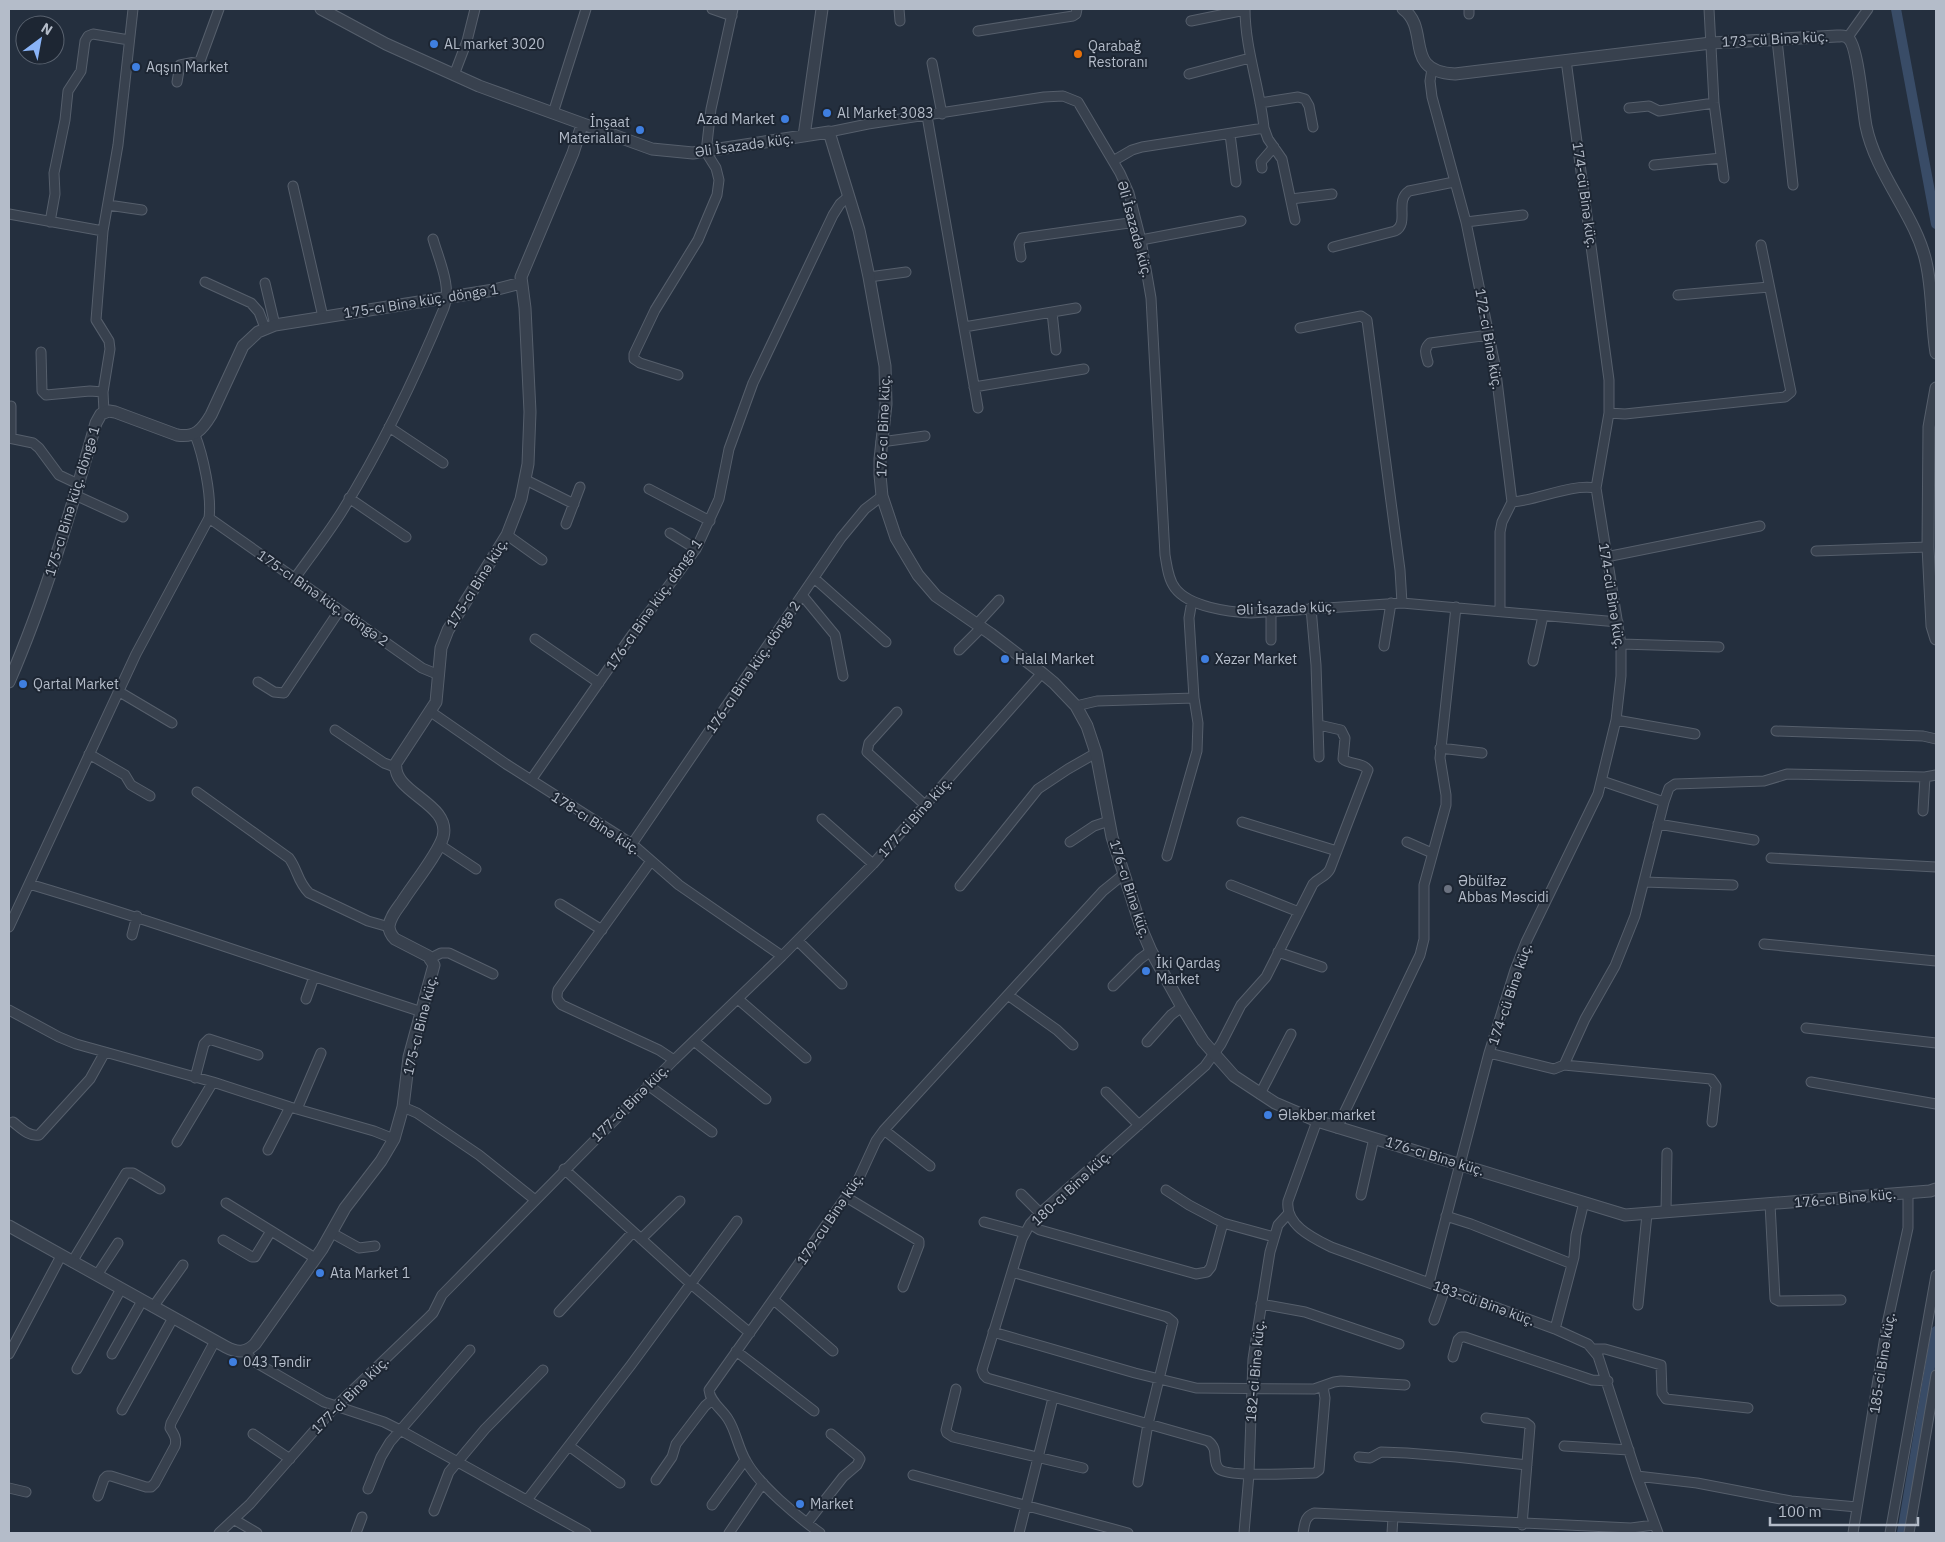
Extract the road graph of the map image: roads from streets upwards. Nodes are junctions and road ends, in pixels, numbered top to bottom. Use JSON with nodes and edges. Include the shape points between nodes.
{"nodes":[{"id":1,"x":132,"y":9,"type":"edge"},
{"id":2,"x":219,"y":9,"type":"edge"},
{"id":3,"x":321,"y":9,"type":"edge"},
{"id":4,"x":475,"y":9,"type":"edge"},
{"id":5,"x":586,"y":9,"type":"edge"},
{"id":6,"x":712,"y":9,"type":"edge"},
{"id":7,"x":822,"y":9,"type":"edge"},
{"id":8,"x":899,"y":9,"type":"edge"},
{"id":9,"x":1077,"y":9,"type":"edge"},
{"id":10,"x":1245,"y":9,"type":"edge"},
{"id":11,"x":1403,"y":9,"type":"edge"},
{"id":12,"x":1709,"y":9,"type":"edge"},
{"id":13,"x":1868,"y":9,"type":"edge"},
{"id":14,"x":732,"y":12,"type":"edge"},
{"id":15,"x":900,"y":21,"type":"dead end"},
{"id":16,"x":1191,"y":21,"type":"dead end"},
{"id":17,"x":978,"y":31,"type":"dead end"},
{"id":18,"x":1848,"y":38,"type":"junction"},
{"id":19,"x":129,"y":40,"type":"junction"},
{"id":20,"x":1777,"y":40,"type":"junction"},
{"id":21,"x":1711,"y":43,"type":"junction"},
{"id":22,"x":1250,"y":58,"type":"junction"},
{"id":23,"x":1566,"y":60,"type":"junction"},
{"id":24,"x":932,"y":63,"type":"dead end"},
{"id":25,"x":1432,"y":70,"type":"junction"},
{"id":26,"x":1189,"y":74,"type":"dead end"},
{"id":27,"x":454,"y":75,"type":"junction"},
{"id":28,"x":177,"y":82,"type":"dead end"},
{"id":29,"x":1260,"y":103,"type":"junction"},
{"id":30,"x":1714,"y":103,"type":"junction"},
{"id":31,"x":1629,"y":108,"type":"dead end"},
{"id":32,"x":553,"y":113,"type":"junction"},
{"id":33,"x":942,"y":114,"type":"junction"},
{"id":34,"x":927,"y":116,"type":"junction"},
{"id":35,"x":582,"y":125,"type":"junction"},
{"id":36,"x":1313,"y":127,"type":"dead end"},
{"id":37,"x":1264,"y":128,"type":"junction"},
{"id":38,"x":829,"y":132,"type":"junction"},
{"id":39,"x":1230,"y":134,"type":"junction"},
{"id":40,"x":804,"y":136,"type":"junction"},
{"id":41,"x":1274,"y":148,"type":"junction"},
{"id":42,"x":706,"y":152,"type":"junction"},
{"id":43,"x":1722,"y":158,"type":"junction"},
{"id":44,"x":1113,"y":161,"type":"junction"},
{"id":45,"x":1654,"y":165,"type":"dead end"},
{"id":46,"x":1262,"y":168,"type":"dead end"},
{"id":47,"x":1724,"y":178,"type":"dead end"},
{"id":48,"x":1236,"y":182,"type":"dead end"},
{"id":49,"x":1454,"y":182,"type":"junction"},
{"id":50,"x":1793,"y":185,"type":"dead end"},
{"id":51,"x":293,"y":186,"type":"dead end"},
{"id":52,"x":1332,"y":194,"type":"dead end"},
{"id":53,"x":848,"y":197,"type":"junction"},
{"id":54,"x":1291,"y":200,"type":"junction"},
{"id":55,"x":108,"y":205,"type":"junction"},
{"id":56,"x":142,"y":210,"type":"dead end"},
{"id":57,"x":9,"y":214,"type":"edge"},
{"id":58,"x":1523,"y":215,"type":"dead end"},
{"id":59,"x":1295,"y":220,"type":"dead end"},
{"id":60,"x":1241,"y":221,"type":"dead end"},
{"id":61,"x":50,"y":222,"type":"junction"},
{"id":62,"x":1136,"y":222,"type":"junction"},
{"id":63,"x":1466,"y":222,"type":"junction"},
{"id":64,"x":104,"y":231,"type":"junction"},
{"id":65,"x":433,"y":239,"type":"dead end"},
{"id":66,"x":1141,"y":240,"type":"junction"},
{"id":67,"x":1761,"y":245,"type":"dead end"},
{"id":68,"x":1333,"y":247,"type":"dead end"},
{"id":69,"x":1021,"y":257,"type":"dead end"},
{"id":70,"x":906,"y":272,"type":"dead end"},
{"id":71,"x":869,"y":277,"type":"junction"},
{"id":72,"x":205,"y":282,"type":"dead end"},
{"id":73,"x":521,"y":282,"type":"junction"},
{"id":74,"x":265,"y":283,"type":"dead end"},
{"id":75,"x":1770,"y":287,"type":"junction"},
{"id":76,"x":1678,"y":295,"type":"dead end"},
{"id":77,"x":447,"y":299,"type":"junction"},
{"id":78,"x":1076,"y":308,"type":"dead end"},
{"id":79,"x":1052,"y":312,"type":"junction"},
{"id":80,"x":323,"y":317,"type":"junction"},
{"id":81,"x":270,"y":326,"type":"junction"},
{"id":82,"x":964,"y":326,"type":"junction"},
{"id":83,"x":1300,"y":328,"type":"dead end"},
{"id":84,"x":1490,"y":335,"type":"junction"},
{"id":85,"x":1056,"y":350,"type":"dead end"},
{"id":86,"x":41,"y":352,"type":"dead end"},
{"id":87,"x":1936,"y":353,"type":"edge"},
{"id":88,"x":1428,"y":362,"type":"dead end"},
{"id":89,"x":1084,"y":369,"type":"dead end"},
{"id":90,"x":678,"y":375,"type":"dead end"},
{"id":91,"x":974,"y":387,"type":"junction"},
{"id":92,"x":1936,"y":388,"type":"edge"},
{"id":93,"x":103,"y":392,"type":"junction"},
{"id":94,"x":11,"y":406,"type":"dead end"},
{"id":95,"x":978,"y":408,"type":"dead end"},
{"id":96,"x":104,"y":412,"type":"junction"},
{"id":97,"x":1609,"y":413,"type":"junction"},
{"id":98,"x":389,"y":427,"type":"junction"},
{"id":99,"x":195,"y":435,"type":"junction"},
{"id":100,"x":925,"y":436,"type":"dead end"},
{"id":101,"x":10,"y":438,"type":"edge"},
{"id":102,"x":881,"y":442,"type":"junction"},
{"id":103,"x":443,"y":463,"type":"dead end"},
{"id":104,"x":526,"y":480,"type":"junction"},
{"id":105,"x":580,"y":487,"type":"dead end"},
{"id":106,"x":649,"y":488,"type":"dead end"},
{"id":107,"x":1596,"y":488,"type":"junction"},
{"id":108,"x":77,"y":489,"type":"junction"},
{"id":109,"x":882,"y":496,"type":"junction"},
{"id":110,"x":349,"y":498,"type":"junction"},
{"id":111,"x":1512,"y":502,"type":"junction"},
{"id":112,"x":574,"y":504,"type":"junction"},
{"id":113,"x":123,"y":517,"type":"dead end"},
{"id":114,"x":210,"y":518,"type":"junction"},
{"id":115,"x":710,"y":521,"type":"junction"},
{"id":116,"x":566,"y":524,"type":"dead end"},
{"id":117,"x":1760,"y":526,"type":"dead end"},
{"id":118,"x":670,"y":533,"type":"dead end"},
{"id":119,"x":507,"y":535,"type":"junction"},
{"id":120,"x":406,"y":537,"type":"dead end"},
{"id":121,"x":1928,"y":547,"type":"junction"},
{"id":122,"x":696,"y":549,"type":"junction"},
{"id":123,"x":1816,"y":550,"type":"dead end"},
{"id":124,"x":1606,"y":558,"type":"junction"},
{"id":125,"x":542,"y":560,"type":"dead end"},
{"id":126,"x":294,"y":578,"type":"junction"},
{"id":127,"x":814,"y":578,"type":"junction"},
{"id":128,"x":802,"y":595,"type":"junction"},
{"id":129,"x":999,"y":600,"type":"dead end"},
{"id":130,"x":1192,"y":601,"type":"junction"},
{"id":131,"x":1392,"y":603,"type":"junction"},
{"id":132,"x":1402,"y":603,"type":"junction"},
{"id":133,"x":1456,"y":607,"type":"junction"},
{"id":134,"x":1311,"y":608,"type":"junction"},
{"id":135,"x":339,"y":611,"type":"junction"},
{"id":136,"x":1500,"y":611,"type":"junction"},
{"id":137,"x":1271,"y":612,"type":"junction"},
{"id":138,"x":1543,"y":616,"type":"junction"},
{"id":139,"x":1618,"y":622,"type":"junction"},
{"id":140,"x":980,"y":626,"type":"junction"},
{"id":141,"x":535,"y":639,"type":"dead end"},
{"id":142,"x":1936,"y":639,"type":"edge"},
{"id":143,"x":1271,"y":640,"type":"dead end"},
{"id":144,"x":886,"y":642,"type":"dead end"},
{"id":145,"x":1621,"y":644,"type":"junction"},
{"id":146,"x":1384,"y":646,"type":"dead end"},
{"id":147,"x":1719,"y":647,"type":"dead end"},
{"id":148,"x":958,"y":650,"type":"dead end"},
{"id":149,"x":1533,"y":661,"type":"dead end"},
{"id":150,"x":1042,"y":673,"type":"junction"},
{"id":151,"x":439,"y":675,"type":"junction"},
{"id":152,"x":843,"y":676,"type":"dead end"},
{"id":153,"x":9,"y":682,"type":"edge"},
{"id":154,"x":258,"y":682,"type":"dead end"},
{"id":155,"x":599,"y":683,"type":"junction"},
{"id":156,"x":118,"y":692,"type":"junction"},
{"id":157,"x":1194,"y":698,"type":"junction"},
{"id":158,"x":1076,"y":706,"type":"junction"},
{"id":159,"x":431,"y":712,"type":"junction"},
{"id":160,"x":897,"y":712,"type":"dead end"},
{"id":161,"x":1616,"y":720,"type":"junction"},
{"id":162,"x":172,"y":723,"type":"dead end"},
{"id":163,"x":1319,"y":725,"type":"junction"},
{"id":164,"x":335,"y":730,"type":"dead end"},
{"id":165,"x":1776,"y":731,"type":"dead end"},
{"id":166,"x":1695,"y":734,"type":"dead end"},
{"id":167,"x":1936,"y":739,"type":"edge"},
{"id":168,"x":1440,"y":748,"type":"junction"},
{"id":169,"x":1096,"y":753,"type":"junction"},
{"id":170,"x":1482,"y":753,"type":"dead end"},
{"id":171,"x":89,"y":754,"type":"junction"},
{"id":172,"x":1319,"y":757,"type":"dead end"},
{"id":173,"x":395,"y":767,"type":"junction"},
{"id":174,"x":1936,"y":776,"type":"edge"},
{"id":175,"x":1925,"y":777,"type":"junction"},
{"id":176,"x":531,"y":780,"type":"junction"},
{"id":177,"x":1602,"y":781,"type":"junction"},
{"id":178,"x":197,"y":792,"type":"dead end"},
{"id":179,"x":150,"y":796,"type":"dead end"},
{"id":180,"x":1664,"y":802,"type":"junction"},
{"id":181,"x":926,"y":805,"type":"junction"},
{"id":182,"x":1923,"y":811,"type":"dead end"},
{"id":183,"x":822,"y":819,"type":"dead end"},
{"id":184,"x":1109,"y":821,"type":"junction"},
{"id":185,"x":1242,"y":822,"type":"dead end"},
{"id":186,"x":1658,"y":824,"type":"junction"},
{"id":187,"x":1754,"y":840,"type":"dead end"},
{"id":188,"x":1070,"y":842,"type":"dead end"},
{"id":189,"x":1407,"y":842,"type":"dead end"},
{"id":190,"x":632,"y":844,"type":"junction"},
{"id":191,"x":440,"y":845,"type":"junction"},
{"id":192,"x":1337,"y":851,"type":"junction"},
{"id":193,"x":1432,"y":853,"type":"junction"},
{"id":194,"x":1167,"y":856,"type":"dead end"},
{"id":195,"x":1771,"y":858,"type":"dead end"},
{"id":196,"x":651,"y":861,"type":"junction"},
{"id":197,"x":874,"y":864,"type":"junction"},
{"id":198,"x":1936,"y":867,"type":"edge"},
{"id":199,"x":476,"y":869,"type":"dead end"},
{"id":200,"x":1124,"y":874,"type":"junction"},
{"id":201,"x":1644,"y":882,"type":"junction"},
{"id":202,"x":29,"y":884,"type":"junction"},
{"id":203,"x":1231,"y":885,"type":"dead end"},
{"id":204,"x":1733,"y":885,"type":"dead end"},
{"id":205,"x":960,"y":886,"type":"dead end"},
{"id":206,"x":560,"y":904,"type":"dead end"},
{"id":207,"x":1299,"y":912,"type":"junction"},
{"id":208,"x":137,"y":916,"type":"junction"},
{"id":209,"x":9,"y":927,"type":"edge"},
{"id":210,"x":389,"y":927,"type":"junction"},
{"id":211,"x":602,"y":930,"type":"junction"},
{"id":212,"x":132,"y":935,"type":"dead end"},
{"id":213,"x":798,"y":941,"type":"junction"},
{"id":214,"x":1764,"y":944,"type":"dead end"},
{"id":215,"x":1151,"y":951,"type":"junction"},
{"id":216,"x":1278,"y":952,"type":"junction"},
{"id":217,"x":782,"y":956,"type":"junction"},
{"id":218,"x":431,"y":958,"type":"junction"},
{"id":219,"x":1936,"y":961,"type":"edge"},
{"id":220,"x":1322,"y":967,"type":"dead end"},
{"id":221,"x":493,"y":974,"type":"dead end"},
{"id":222,"x":314,"y":977,"type":"junction"},
{"id":223,"x":842,"y":984,"type":"dead end"},
{"id":224,"x":1113,"y":986,"type":"dead end"},
{"id":225,"x":1008,"y":995,"type":"junction"},
{"id":226,"x":306,"y":999,"type":"dead end"},
{"id":227,"x":738,"y":999,"type":"junction"},
{"id":228,"x":1182,"y":1007,"type":"junction"},
{"id":229,"x":9,"y":1010,"type":"edge"},
{"id":230,"x":422,"y":1012,"type":"junction"},
{"id":231,"x":1806,"y":1028,"type":"dead end"},
{"id":232,"x":1291,"y":1034,"type":"dead end"},
{"id":233,"x":694,"y":1041,"type":"junction"},
{"id":234,"x":1147,"y":1042,"type":"dead end"},
{"id":235,"x":1936,"y":1043,"type":"edge"},
{"id":236,"x":1073,"y":1045,"type":"dead end"},
{"id":237,"x":105,"y":1052,"type":"junction"},
{"id":238,"x":321,"y":1052,"type":"dead end"},
{"id":239,"x":1489,"y":1053,"type":"junction"},
{"id":240,"x":258,"y":1055,"type":"dead end"},
{"id":241,"x":1214,"y":1055,"type":"junction"},
{"id":242,"x":806,"y":1058,"type":"dead end"},
{"id":243,"x":674,"y":1060,"type":"junction"},
{"id":244,"x":1564,"y":1065,"type":"junction"},
{"id":245,"x":195,"y":1078,"type":"junction"},
{"id":246,"x":213,"y":1082,"type":"junction"},
{"id":247,"x":1811,"y":1082,"type":"dead end"},
{"id":248,"x":648,"y":1085,"type":"junction"},
{"id":249,"x":1106,"y":1092,"type":"dead end"},
{"id":250,"x":1260,"y":1094,"type":"junction"},
{"id":251,"x":766,"y":1099,"type":"dead end"},
{"id":252,"x":1936,"y":1104,"type":"edge"},
{"id":253,"x":403,"y":1107,"type":"junction"},
{"id":254,"x":294,"y":1108,"type":"junction"},
{"id":255,"x":1317,"y":1121,"type":"junction"},
{"id":256,"x":13,"y":1122,"type":"dead end"},
{"id":257,"x":1712,"y":1122,"type":"dead end"},
{"id":258,"x":1138,"y":1125,"type":"junction"},
{"id":259,"x":1337,"y":1128,"type":"junction"},
{"id":260,"x":884,"y":1130,"type":"junction"},
{"id":261,"x":712,"y":1132,"type":"dead end"},
{"id":262,"x":1374,"y":1138,"type":"junction"},
{"id":263,"x":394,"y":1139,"type":"junction"},
{"id":264,"x":177,"y":1142,"type":"dead end"},
{"id":265,"x":268,"y":1150,"type":"dead end"},
{"id":266,"x":1667,"y":1154,"type":"dead end"},
{"id":267,"x":1460,"y":1163,"type":"junction"},
{"id":268,"x":930,"y":1166,"type":"dead end"},
{"id":269,"x":564,"y":1169,"type":"junction"},
{"id":270,"x":160,"y":1189,"type":"dead end"},
{"id":271,"x":1936,"y":1189,"type":"edge"},
{"id":272,"x":1166,"y":1190,"type":"dead end"},
{"id":273,"x":1908,"y":1193,"type":"junction"},
{"id":274,"x":1021,"y":1194,"type":"dead end"},
{"id":275,"x":1361,"y":1195,"type":"dead end"},
{"id":276,"x":846,"y":1197,"type":"junction"},
{"id":277,"x":534,"y":1200,"type":"junction"},
{"id":278,"x":680,"y":1201,"type":"dead end"},
{"id":279,"x":1584,"y":1202,"type":"junction"},
{"id":280,"x":226,"y":1203,"type":"dead end"},
{"id":281,"x":1770,"y":1204,"type":"junction"},
{"id":282,"x":1666,"y":1212,"type":"junction"},
{"id":283,"x":1040,"y":1213,"type":"junction"},
{"id":284,"x":1288,"y":1214,"type":"junction"},
{"id":285,"x":1647,"y":1214,"type":"junction"},
{"id":286,"x":1446,"y":1216,"type":"junction"},
{"id":287,"x":736,"y":1222,"type":"dead end"},
{"id":288,"x":984,"y":1222,"type":"dead end"},
{"id":289,"x":1223,"y":1223,"type":"junction"},
{"id":290,"x":1030,"y":1224,"type":"junction"},
{"id":291,"x":9,"y":1226,"type":"edge"},
{"id":292,"x":271,"y":1231,"type":"junction"},
{"id":293,"x":633,"y":1232,"type":"junction"},
{"id":294,"x":332,"y":1233,"type":"junction"},
{"id":295,"x":1025,"y":1233,"type":"junction"},
{"id":296,"x":1274,"y":1237,"type":"junction"},
{"id":297,"x":641,"y":1239,"type":"junction"},
{"id":298,"x":223,"y":1240,"type":"dead end"},
{"id":299,"x":118,"y":1243,"type":"dead end"},
{"id":300,"x":375,"y":1246,"type":"dead end"},
{"id":301,"x":61,"y":1256,"type":"junction"},
{"id":302,"x":316,"y":1258,"type":"junction"},
{"id":303,"x":72,"y":1262,"type":"junction"},
{"id":304,"x":1572,"y":1264,"type":"junction"},
{"id":305,"x":183,"y":1265,"type":"dead end"},
{"id":306,"x":1012,"y":1272,"type":"junction"},
{"id":307,"x":97,"y":1275,"type":"junction"},
{"id":308,"x":1936,"y":1275,"type":"edge"},
{"id":309,"x":1429,"y":1283,"type":"junction"},
{"id":310,"x":691,"y":1284,"type":"junction"},
{"id":311,"x":903,"y":1287,"type":"dead end"},
{"id":312,"x":121,"y":1289,"type":"junction"},
{"id":313,"x":1445,"y":1289,"type":"junction"},
{"id":314,"x":774,"y":1300,"type":"junction"},
{"id":315,"x":1842,"y":1300,"type":"dead end"},
{"id":316,"x":142,"y":1301,"type":"junction"},
{"id":317,"x":1261,"y":1304,"type":"junction"},
{"id":318,"x":1638,"y":1305,"type":"dead end"},
{"id":319,"x":153,"y":1307,"type":"junction"},
{"id":320,"x":559,"y":1312,"type":"dead end"},
{"id":321,"x":173,"y":1318,"type":"junction"},
{"id":322,"x":1434,"y":1320,"type":"dead end"},
{"id":323,"x":1555,"y":1329,"type":"junction"},
{"id":324,"x":993,"y":1332,"type":"junction"},
{"id":325,"x":750,"y":1333,"type":"junction"},
{"id":326,"x":215,"y":1341,"type":"junction"},
{"id":327,"x":1399,"y":1344,"type":"dead end"},
{"id":328,"x":1594,"y":1349,"type":"junction"},
{"id":329,"x":470,"y":1350,"type":"dead end"},
{"id":330,"x":244,"y":1351,"type":"junction"},
{"id":331,"x":736,"y":1351,"type":"junction"},
{"id":332,"x":833,"y":1351,"type":"dead end"},
{"id":333,"x":9,"y":1354,"type":"edge"},
{"id":334,"x":112,"y":1354,"type":"dead end"},
{"id":335,"x":1453,"y":1357,"type":"dead end"},
{"id":336,"x":77,"y":1369,"type":"dead end"},
{"id":337,"x":543,"y":1370,"type":"dead end"},
{"id":338,"x":1936,"y":1375,"type":"edge"},
{"id":339,"x":1159,"y":1380,"type":"junction"},
{"id":340,"x":1608,"y":1381,"type":"junction"},
{"id":341,"x":1405,"y":1385,"type":"dead end"},
{"id":342,"x":1323,"y":1387,"type":"junction"},
{"id":343,"x":956,"y":1388,"type":"dead end"},
{"id":344,"x":1251,"y":1389,"type":"junction"},
{"id":345,"x":1053,"y":1398,"type":"junction"},
{"id":346,"x":712,"y":1400,"type":"junction"},
{"id":347,"x":335,"y":1407,"type":"junction"},
{"id":348,"x":1748,"y":1408,"type":"dead end"},
{"id":349,"x":122,"y":1410,"type":"dead end"},
{"id":350,"x":814,"y":1411,"type":"dead end"},
{"id":351,"x":1486,"y":1418,"type":"dead end"},
{"id":352,"x":1148,"y":1424,"type":"junction"},
{"id":353,"x":400,"y":1430,"type":"junction"},
{"id":354,"x":253,"y":1434,"type":"dead end"},
{"id":355,"x":831,"y":1434,"type":"dead end"},
{"id":356,"x":569,"y":1446,"type":"junction"},
{"id":357,"x":1564,"y":1446,"type":"dead end"},
{"id":358,"x":1629,"y":1450,"type":"junction"},
{"id":359,"x":1038,"y":1457,"type":"junction"},
{"id":360,"x":1359,"y":1457,"type":"dead end"},
{"id":361,"x":290,"y":1459,"type":"junction"},
{"id":362,"x":745,"y":1460,"type":"junction"},
{"id":363,"x":458,"y":1462,"type":"junction"},
{"id":364,"x":1527,"y":1465,"type":"junction"},
{"id":365,"x":1083,"y":1468,"type":"dead end"},
{"id":366,"x":1249,"y":1474,"type":"junction"},
{"id":367,"x":913,"y":1475,"type":"dead end"},
{"id":368,"x":1638,"y":1476,"type":"junction"},
{"id":369,"x":656,"y":1480,"type":"dead end"},
{"id":370,"x":1138,"y":1482,"type":"dead end"},
{"id":371,"x":620,"y":1483,"type":"dead end"},
{"id":372,"x":763,"y":1483,"type":"junction"},
{"id":373,"x":9,"y":1488,"type":"edge"},
{"id":374,"x":368,"y":1489,"type":"dead end"},
{"id":375,"x":26,"y":1492,"type":"dead end"},
{"id":376,"x":98,"y":1496,"type":"dead end"},
{"id":377,"x":527,"y":1500,"type":"junction"},
{"id":378,"x":712,"y":1505,"type":"dead end"},
{"id":379,"x":1026,"y":1505,"type":"junction"},
{"id":380,"x":1857,"y":1507,"type":"junction"},
{"id":381,"x":434,"y":1511,"type":"dead end"},
{"id":382,"x":362,"y":1516,"type":"dead end"},
{"id":383,"x":1393,"y":1517,"type":"junction"},
{"id":384,"x":235,"y":1520,"type":"junction"},
{"id":385,"x":807,"y":1523,"type":"junction"},
{"id":386,"x":1522,"y":1524,"type":"junction"},
{"id":387,"x":1656,"y":1529,"type":"edge"},
{"id":388,"x":218,"y":1533,"type":"edge"},
{"id":389,"x":257,"y":1533,"type":"edge"},
{"id":390,"x":356,"y":1533,"type":"edge"},
{"id":391,"x":585,"y":1533,"type":"edge"},
{"id":392,"x":729,"y":1533,"type":"edge"},
{"id":393,"x":820,"y":1533,"type":"edge"},
{"id":394,"x":1019,"y":1533,"type":"edge"},
{"id":395,"x":1128,"y":1533,"type":"edge"},
{"id":396,"x":1244,"y":1533,"type":"edge"},
{"id":397,"x":1303,"y":1533,"type":"edge"},
{"id":398,"x":1392,"y":1533,"type":"edge"},
{"id":399,"x":1853,"y":1533,"type":"edge"},
{"id":400,"x":1890,"y":1533,"type":"edge"},
{"id":401,"x":1909,"y":1533,"type":"edge"}],
"edges":[{"from":1,"to":19,"type":"street"},
{"from":2,"to":28,"type":"street","via":[[200,61],[180,65]]},
{"from":3,"to":27,"type":"street","name":"Əli İsazadə küç."},
{"from":4,"to":27,"type":"street"},
{"from":5,"to":32,"type":"street"},
{"from":6,"to":14,"type":"street"},
{"from":7,"to":40,"type":"street"},
{"from":8,"to":15,"type":"street"},
{"from":9,"to":17,"type":"street","via":[[1073,16]]},
{"from":10,"to":16,"type":"street"},
{"from":10,"to":22,"type":"street"},
{"from":11,"to":25,"type":"street","via":[[1410,16],[1424,59]]},
{"from":12,"to":21,"type":"street"},
{"from":13,"to":18,"type":"street"},
{"from":14,"to":42,"type":"street","via":[[711,109]]},
{"from":18,"to":20,"type":"street","name":"173-cü Binə küç."},
{"from":18,"to":87,"type":"street","name":"173-cü Binə küç.","via":[[1856,56],[1872,146],[1926,261]]},
{"from":19,"to":55,"type":"street"},
{"from":19,"to":61,"type":"street","via":[[93,34],[85,40],[81,71],[68,91],[54,173],[56,194]]},
{"from":20,"to":21,"type":"street","name":"173-cü Binə küç."},
{"from":20,"to":50,"type":"street"},
{"from":21,"to":23,"type":"street","name":"173-cü Binə küç."},
{"from":21,"to":30,"type":"street"},
{"from":22,"to":26,"type":"street"},
{"from":22,"to":29,"type":"street"},
{"from":23,"to":25,"type":"street","name":"173-cü Binə küç.","via":[[1455,74]]},
{"from":23,"to":97,"type":"street","name":"174-cü Binə küç.","via":[[1604,335]]},
{"from":24,"to":33,"type":"street"},
{"from":25,"to":49,"type":"street","name":"172-ci Binə küç.","via":[[1432,97]]},
{"from":27,"to":32,"type":"street","name":"Əli İsazadə küç."},
{"from":29,"to":36,"type":"street","via":[[1298,97],[1305,99]]},
{"from":29,"to":37,"type":"street"},
{"from":30,"to":31,"type":"street","via":[[1659,111],[1649,106]]},
{"from":30,"to":43,"type":"street"},
{"from":32,"to":35,"type":"street","name":"Əli İsazadə küç."},
{"from":33,"to":34,"type":"street","name":"Əli İsazadə küç."},
{"from":33,"to":44,"type":"street","name":"Əli İsazadə küç.","via":[[1044,97],[1070,98],[1078,102]]},
{"from":34,"to":38,"type":"street","name":"Əli İsazadə küç."},
{"from":34,"to":82,"type":"street"},
{"from":35,"to":42,"type":"street","name":"Əli İsazadə küç.","via":[[661,151]]},
{"from":35,"to":73,"type":"street","name":"175-cı Binə küç.","via":[[574,153],[523,269]]},
{"from":37,"to":39,"type":"street"},
{"from":37,"to":41,"type":"street"},
{"from":38,"to":40,"type":"street","name":"Əli İsazadə küç."},
{"from":38,"to":53,"type":"street","name":"176-cı Binə küç."},
{"from":39,"to":44,"type":"street","via":[[1142,147]]},
{"from":39,"to":48,"type":"street"},
{"from":40,"to":42,"type":"street","name":"Əli İsazadə küç."},
{"from":41,"to":46,"type":"street","via":[[1261,162]]},
{"from":41,"to":54,"type":"street","via":[[1282,159]]},
{"from":42,"to":90,"type":"street","via":[[716,168],[719,180],[717,195],[698,240],[634,354],[634,359],[640,363]]},
{"from":43,"to":45,"type":"street"},
{"from":43,"to":47,"type":"street"},
{"from":44,"to":62,"type":"street","name":"Əli İsazadə küç.","via":[[1126,184]]},
{"from":49,"to":63,"type":"street","name":"172-ci Binə küç."},
{"from":49,"to":68,"type":"street","via":[[1404,194],[1400,229]]},
{"from":51,"to":80,"type":"street"},
{"from":52,"to":54,"type":"street"},
{"from":53,"to":71,"type":"street","name":"176-cı Binə küç."},
{"from":53,"to":115,"type":"street","name":"176-cı Binə küç. döngə 1","via":[[833,216],[753,383]]},
{"from":54,"to":59,"type":"street"},
{"from":55,"to":56,"type":"street"},
{"from":55,"to":64,"type":"street"},
{"from":57,"to":61,"type":"street"},
{"from":58,"to":63,"type":"street"},
{"from":60,"to":66,"type":"street"},
{"from":61,"to":64,"type":"street"},
{"from":62,"to":66,"type":"street","name":"Əli İsazadə küç."},
{"from":62,"to":69,"type":"street","via":[[1022,238],[1019,244]]},
{"from":63,"to":84,"type":"street","name":"172-ci Binə küç."},
{"from":64,"to":93,"type":"street","via":[[96,320],[110,348]]},
{"from":65,"to":77,"type":"street"},
{"from":66,"to":130,"type":"street","name":"Əli İsazadə küç.","via":[[1152,307],[1165,555],[1174,588]]},
{"from":67,"to":75,"type":"street"},
{"from":70,"to":71,"type":"street"},
{"from":71,"to":102,"type":"street","name":"176-cı Binə küç.","via":[[887,386]]},
{"from":72,"to":81,"type":"street","via":[[251,303]]},
{"from":73,"to":77,"type":"street","name":"175-cı Binə küç. döngə 1","via":[[502,289]]},
{"from":73,"to":104,"type":"street","name":"175-cı Binə küç.","via":[[530,412]]},
{"from":74,"to":81,"type":"street"},
{"from":75,"to":76,"type":"street"},
{"from":75,"to":97,"type":"street","via":[[1791,392],[1786,397]]},
{"from":77,"to":80,"type":"street","name":"175-cı Binə küç. döngə 1"},
{"from":77,"to":98,"type":"street"},
{"from":78,"to":79,"type":"street"},
{"from":79,"to":82,"type":"street"},
{"from":79,"to":85,"type":"street"},
{"from":80,"to":81,"type":"street","name":"175-cı Binə küç. döngə 1"},
{"from":81,"to":99,"type":"street","name":"175-cı Binə küç. döngə 1","via":[[243,346],[211,415]]},
{"from":82,"to":91,"type":"street"},
{"from":83,"to":132,"type":"street","via":[[1361,316],[1367,320]]},
{"from":84,"to":88,"type":"street","via":[[1430,343],[1425,350]]},
{"from":84,"to":111,"type":"street","name":"172-ci Binə küç."},
{"from":86,"to":93,"type":"street","via":[[42,391],[46,394]]},
{"from":89,"to":91,"type":"street"},
{"from":91,"to":95,"type":"street"},
{"from":92,"to":121,"type":"street","via":[[1929,427]]},
{"from":93,"to":96,"type":"street"},
{"from":94,"to":101,"type":"street"},
{"from":96,"to":99,"type":"street","name":"175-cı Binə küç. döngə 1","via":[[115,412],[177,435]]},
{"from":96,"to":108,"type":"street","name":"175-cı Binə küç. döngə 1","via":[[98,418]]},
{"from":97,"to":107,"type":"street","name":"174-cü Binə küç."},
{"from":98,"to":103,"type":"street"},
{"from":98,"to":110,"type":"street"},
{"from":99,"to":114,"type":"street"},
{"from":100,"to":102,"type":"street"},
{"from":101,"to":108,"type":"street","via":[[33,443],[59,475]]},
{"from":102,"to":109,"type":"street","name":"176-cı Binə küç."},
{"from":104,"to":112,"type":"street"},
{"from":104,"to":119,"type":"street","name":"175-cı Binə küç."},
{"from":105,"to":112,"type":"street"},
{"from":106,"to":115,"type":"street"},
{"from":107,"to":111,"type":"street","via":[[1579,488]]},
{"from":107,"to":124,"type":"street","name":"174-cü Binə küç."},
{"from":108,"to":113,"type":"street"},
{"from":108,"to":153,"type":"street","name":"175-cı Binə küç. döngə 1","via":[[28,636]]},
{"from":109,"to":127,"type":"street","name":"176-cı Binə küç. döngə 2","via":[[865,509]]},
{"from":109,"to":140,"type":"street","name":"176-cı Binə küç.","via":[[896,538],[918,575],[944,602]]},
{"from":110,"to":120,"type":"street"},
{"from":110,"to":126,"type":"street"},
{"from":111,"to":136,"type":"street","via":[[1500,532]]},
{"from":112,"to":116,"type":"street"},
{"from":114,"to":126,"type":"street","name":"175-cı Binə küç. döngə 2"},
{"from":114,"to":156,"type":"street"},
{"from":115,"to":122,"type":"street","name":"176-cı Binə küç. döngə 1"},
{"from":117,"to":124,"type":"street"},
{"from":118,"to":122,"type":"street"},
{"from":119,"to":125,"type":"street"},
{"from":119,"to":151,"type":"street","name":"175-cı Binə küç.","via":[[448,630],[441,648]]},
{"from":121,"to":123,"type":"street"},
{"from":121,"to":142,"type":"street","via":[[1932,626]]},
{"from":122,"to":155,"type":"street","name":"176-cı Binə küç. döngə 1"},
{"from":124,"to":139,"type":"street","name":"174-cü Binə küç."},
{"from":126,"to":135,"type":"street","name":"175-cı Binə küç. döngə 2"},
{"from":127,"to":128,"type":"street","name":"176-cı Binə küç. döngə 2"},
{"from":127,"to":144,"type":"street"},
{"from":128,"to":152,"type":"street","via":[[835,635]]},
{"from":128,"to":190,"type":"street","name":"176-cı Binə küç. döngə 2"},
{"from":129,"to":140,"type":"street"},
{"from":130,"to":137,"type":"street","name":"Əli İsazadə küç.","via":[[1237,612]]},
{"from":130,"to":157,"type":"street","via":[[1189,618]]},
{"from":131,"to":132,"type":"street","name":"Əli İsazadə küç."},
{"from":131,"to":134,"type":"street","name":"Əli İsazadə küç."},
{"from":131,"to":146,"type":"street"},
{"from":132,"to":133,"type":"street","name":"Əli İsazadə küç."},
{"from":133,"to":136,"type":"street","name":"Əli İsazadə küç."},
{"from":133,"to":168,"type":"street"},
{"from":134,"to":137,"type":"street","name":"Əli İsazadə küç."},
{"from":134,"to":163,"type":"street"},
{"from":135,"to":151,"type":"street","name":"175-cı Binə küç. döngə 2","via":[[422,668]]},
{"from":135,"to":154,"type":"street","via":[[284,693],[274,692]]},
{"from":136,"to":138,"type":"street","name":"Əli İsazadə küç."},
{"from":137,"to":143,"type":"street"},
{"from":138,"to":139,"type":"street","name":"Əli İsazadə küç."},
{"from":138,"to":149,"type":"street"},
{"from":139,"to":145,"type":"street","name":"174-cü Binə küç."},
{"from":140,"to":148,"type":"street"},
{"from":140,"to":150,"type":"street","name":"176-cı Binə küç."},
{"from":141,"to":155,"type":"street"},
{"from":145,"to":147,"type":"street"},
{"from":145,"to":161,"type":"street","name":"174-cü Binə küç."},
{"from":150,"to":158,"type":"street","name":"176-cı Binə küç."},
{"from":150,"to":181,"type":"street","name":"177-ci Binə küç."},
{"from":151,"to":159,"type":"street","name":"175-cı Binə küç.","via":[[437,698]]},
{"from":155,"to":176,"type":"street","name":"176-cı Binə küç. döngə 1"},
{"from":156,"to":162,"type":"street"},
{"from":156,"to":171,"type":"street"},
{"from":157,"to":158,"type":"street","via":[[1097,701]]},
{"from":157,"to":194,"type":"street","via":[[1198,723],[1197,750]]},
{"from":158,"to":169,"type":"street","name":"176-cı Binə küç."},
{"from":159,"to":173,"type":"street","name":"175-cı Binə küç."},
{"from":159,"to":176,"type":"street","name":"178-cı Binə küç."},
{"from":160,"to":181,"type":"street","via":[[869,743],[867,752]]},
{"from":161,"to":166,"type":"street"},
{"from":161,"to":177,"type":"street","name":"174-cü Binə küç."},
{"from":163,"to":172,"type":"street"},
{"from":163,"to":192,"type":"street","name":"180-cı Binə küç.","via":[[1341,730],[1343,759],[1368,770]]},
{"from":164,"to":173,"type":"street"},
{"from":165,"to":167,"type":"street"},
{"from":168,"to":170,"type":"street"},
{"from":168,"to":193,"type":"street","via":[[1446,804]]},
{"from":169,"to":184,"type":"street","name":"176-cı Binə küç."},
{"from":169,"to":205,"type":"street","via":[[1038,789]]},
{"from":171,"to":179,"type":"street","via":[[125,775],[131,785]]},
{"from":171,"to":202,"type":"street"},
{"from":173,"to":191,"type":"street","via":[[405,784],[440,817],[444,830]]},
{"from":174,"to":175,"type":"street"},
{"from":175,"to":180,"type":"street","via":[[1787,774],[1764,781],[1674,784]]},
{"from":175,"to":182,"type":"street"},
{"from":176,"to":190,"type":"street","name":"178-cı Binə küç."},
{"from":177,"to":180,"type":"street"},
{"from":177,"to":239,"type":"street","name":"174-cü Binə küç.","via":[[1523,950]]},
{"from":178,"to":210,"type":"street","via":[[289,858],[301,886],[309,893],[368,921]]},
{"from":180,"to":186,"type":"street"},
{"from":181,"to":197,"type":"street","name":"177-ci Binə küç."},
{"from":183,"to":197,"type":"street"},
{"from":184,"to":188,"type":"street","via":[[1094,826]]},
{"from":184,"to":200,"type":"street","name":"176-cı Binə küç."},
{"from":185,"to":192,"type":"street"},
{"from":186,"to":187,"type":"street"},
{"from":186,"to":201,"type":"street"},
{"from":189,"to":193,"type":"street"},
{"from":190,"to":196,"type":"street","name":"178-cı Binə küç."},
{"from":191,"to":199,"type":"street"},
{"from":191,"to":210,"type":"street","via":[[394,912]]},
{"from":192,"to":207,"type":"street","name":"180-cı Binə küç.","via":[[1328,873],[1313,884]]},
{"from":193,"to":259,"type":"street","via":[[1424,885],[1424,938],[1420,955]]},
{"from":195,"to":198,"type":"street"},
{"from":196,"to":211,"type":"street"},
{"from":196,"to":217,"type":"street","name":"178-cı Binə küç.","via":[[679,885]]},
{"from":197,"to":213,"type":"street","name":"177-ci Binə küç."},
{"from":200,"to":215,"type":"street","name":"176-cı Binə küç."},
{"from":200,"to":225,"type":"street","name":"179-cu Binə küç.","via":[[1103,891]]},
{"from":201,"to":204,"type":"street"},
{"from":201,"to":244,"type":"street","via":[[1619,958]]},
{"from":202,"to":208,"type":"street"},
{"from":202,"to":209,"type":"street"},
{"from":203,"to":207,"type":"street"},
{"from":206,"to":211,"type":"street"},
{"from":207,"to":216,"type":"street","name":"180-cı Binə küç."},
{"from":208,"to":212,"type":"street"},
{"from":208,"to":222,"type":"street"},
{"from":210,"to":218,"type":"street","name":"175-cı Binə küç.","via":[[395,939]]},
{"from":211,"to":243,"type":"street","via":[[558,990],[557,1000],[660,1050]]},
{"from":213,"to":217,"type":"street","name":"177-ci Binə küç."},
{"from":213,"to":223,"type":"street"},
{"from":214,"to":219,"type":"street"},
{"from":215,"to":224,"type":"street"},
{"from":215,"to":228,"type":"street","name":"176-cı Binə küç."},
{"from":216,"to":220,"type":"street"},
{"from":216,"to":241,"type":"street","name":"180-cı Binə küç.","via":[[1261,984],[1237,1010]]},
{"from":217,"to":227,"type":"street","name":"177-ci Binə küç."},
{"from":218,"to":221,"type":"street","via":[[449,953]]},
{"from":218,"to":230,"type":"street","name":"175-cı Binə küç.","via":[[434,968]]},
{"from":222,"to":226,"type":"street"},
{"from":222,"to":230,"type":"street"},
{"from":225,"to":236,"type":"street"},
{"from":225,"to":260,"type":"street","name":"179-cu Binə küç."},
{"from":227,"to":233,"type":"street","name":"177-ci Binə küç."},
{"from":227,"to":242,"type":"street"},
{"from":228,"to":234,"type":"street"},
{"from":228,"to":241,"type":"street","name":"176-cı Binə küç."},
{"from":229,"to":237,"type":"street","via":[[59,1037]]},
{"from":230,"to":253,"type":"street","name":"175-cı Binə küç.","via":[[409,1057]]},
{"from":231,"to":235,"type":"street"},
{"from":232,"to":250,"type":"street"},
{"from":233,"to":243,"type":"street","name":"177-ci Binə küç."},
{"from":233,"to":251,"type":"street"},
{"from":237,"to":245,"type":"street"},
{"from":237,"to":256,"type":"street","via":[[90,1079],[39,1135],[28,1134]]},
{"from":238,"to":254,"type":"street"},
{"from":239,"to":244,"type":"street","via":[[1554,1069]]},
{"from":239,"to":267,"type":"street","name":"174-cü Binə küç."},
{"from":240,"to":245,"type":"street","via":[[209,1039],[204,1044]]},
{"from":241,"to":250,"type":"street","name":"176-cı Binə küç.","via":[[1234,1076]]},
{"from":241,"to":258,"type":"street","name":"180-cı Binə küç."},
{"from":243,"to":248,"type":"street","name":"177-ci Binə küç."},
{"from":244,"to":257,"type":"street","via":[[1711,1079],[1716,1086]]},
{"from":245,"to":246,"type":"street"},
{"from":246,"to":254,"type":"street"},
{"from":246,"to":264,"type":"street"},
{"from":247,"to":252,"type":"street"},
{"from":248,"to":261,"type":"street"},
{"from":248,"to":269,"type":"street","name":"177-ci Binə küç."},
{"from":249,"to":258,"type":"street"},
{"from":250,"to":255,"type":"street","name":"176-cı Binə küç."},
{"from":253,"to":263,"type":"street","name":"175-cı Binə küç."},
{"from":253,"to":277,"type":"street","via":[[479,1155]]},
{"from":254,"to":263,"type":"street"},
{"from":254,"to":265,"type":"street"},
{"from":255,"to":259,"type":"street","name":"176-cı Binə küç."},
{"from":255,"to":284,"type":"street","via":[[1288,1201]]},
{"from":258,"to":283,"type":"street","name":"180-cı Binə küç."},
{"from":259,"to":262,"type":"street","name":"176-cı Binə küç."},
{"from":260,"to":268,"type":"street"},
{"from":260,"to":276,"type":"street","name":"179-cu Binə küç."},
{"from":262,"to":267,"type":"street","name":"176-cı Binə küç."},
{"from":262,"to":275,"type":"street"},
{"from":263,"to":294,"type":"street","name":"175-cı Binə küç.","via":[[345,1208]]},
{"from":266,"to":282,"type":"street"},
{"from":267,"to":279,"type":"street","name":"176-cı Binə küç."},
{"from":267,"to":286,"type":"street","name":"174-cü Binə küç."},
{"from":269,"to":277,"type":"street","name":"177-ci Binə küç."},
{"from":269,"to":293,"type":"street"},
{"from":270,"to":303,"type":"street","via":[[134,1173],[126,1173]]},
{"from":271,"to":273,"type":"street","name":"176-cı Binə küç."},
{"from":272,"to":289,"type":"street"},
{"from":273,"to":281,"type":"street","name":"176-cı Binə küç."},
{"from":273,"to":380,"type":"street","name":"185-ci Binə küç.","via":[[1908,1228],[1887,1324]]},
{"from":274,"to":283,"type":"street"},
{"from":276,"to":311,"type":"street","via":[[919,1241]]},
{"from":276,"to":314,"type":"street","name":"179-cu Binə küç."},
{"from":277,"to":347,"type":"street","name":"177-ci Binə küç.","via":[[442,1295],[428,1318]]},
{"from":278,"to":297,"type":"street"},
{"from":279,"to":285,"type":"street","name":"176-cı Binə küç.","via":[[1625,1215]]},
{"from":279,"to":304,"type":"street"},
{"from":280,"to":292,"type":"street"},
{"from":281,"to":282,"type":"street","name":"176-cı Binə küç."},
{"from":281,"to":315,"type":"street","via":[[1775,1299]]},
{"from":282,"to":285,"type":"street","name":"176-cı Binə küç."},
{"from":283,"to":290,"type":"street","name":"180-cı Binə küç."},
{"from":284,"to":296,"type":"street","name":"182-ci Binə küç."},
{"from":284,"to":309,"type":"street","name":"183-cü Binə küç.","via":[[1316,1240]]},
{"from":285,"to":318,"type":"street"},
{"from":286,"to":304,"type":"street"},
{"from":286,"to":309,"type":"street","name":"174-cü Binə küç."},
{"from":287,"to":310,"type":"street"},
{"from":288,"to":295,"type":"street"},
{"from":289,"to":290,"type":"street","via":[[1211,1267],[1202,1274],[1040,1230]]},
{"from":289,"to":296,"type":"street"},
{"from":290,"to":295,"type":"street","name":"180-cı Binə küç."},
{"from":291,"to":301,"type":"street"},
{"from":292,"to":298,"type":"street","via":[[252,1258]]},
{"from":292,"to":302,"type":"street"},
{"from":293,"to":297,"type":"street"},
{"from":293,"to":320,"type":"street"},
{"from":294,"to":300,"type":"street","via":[[359,1248]]},
{"from":294,"to":302,"type":"street","name":"175-cı Binə küç."},
{"from":295,"to":306,"type":"street","name":"180-cı Binə küç."},
{"from":296,"to":317,"type":"street","name":"182-ci Binə küç."},
{"from":297,"to":310,"type":"street"},
{"from":299,"to":307,"type":"street"},
{"from":301,"to":303,"type":"street"},
{"from":301,"to":333,"type":"street"},
{"from":302,"to":330,"type":"street","name":"175-cı Binə küç.","via":[[255,1344]]},
{"from":303,"to":307,"type":"street"},
{"from":304,"to":323,"type":"street"},
{"from":305,"to":319,"type":"street"},
{"from":306,"to":324,"type":"street","name":"180-cı Binə küç."},
{"from":306,"to":339,"type":"street","via":[[1171,1319],[1173,1326]]},
{"from":307,"to":312,"type":"street"},
{"from":308,"to":400,"type":"street"},
{"from":309,"to":313,"type":"street","name":"183-cü Binə küç."},
{"from":310,"to":325,"type":"street"},
{"from":310,"to":356,"type":"street"},
{"from":312,"to":316,"type":"street"},
{"from":312,"to":336,"type":"street"},
{"from":313,"to":322,"type":"street"},
{"from":313,"to":323,"type":"street","name":"183-cü Binə küç."},
{"from":314,"to":325,"type":"street","name":"179-cu Binə küç."},
{"from":314,"to":332,"type":"street"},
{"from":316,"to":319,"type":"street"},
{"from":316,"to":334,"type":"street"},
{"from":317,"to":327,"type":"street","via":[[1305,1312]]},
{"from":317,"to":344,"type":"street","name":"182-ci Binə küç."},
{"from":319,"to":321,"type":"street"},
{"from":321,"to":326,"type":"street"},
{"from":321,"to":349,"type":"street"},
{"from":323,"to":328,"type":"street","name":"183-cü Binə küç."},
{"from":324,"to":339,"type":"street"},
{"from":324,"to":345,"type":"street","name":"180-cı Binə küç.","via":[[983,1366],[984,1376]]},
{"from":325,"to":331,"type":"street","name":"179-cu Binə küç."},
{"from":326,"to":330,"type":"street","via":[[231,1350]]},
{"from":326,"to":376,"type":"street","via":[[171,1422],[175,1446],[155,1483],[146,1488],[107,1476]]},
{"from":328,"to":340,"type":"street"},
{"from":328,"to":348,"type":"street","via":[[1619,1352],[1661,1365],[1662,1393],[1666,1399]]},
{"from":329,"to":353,"type":"street"},
{"from":330,"to":347,"type":"street","via":[[255,1362]]},
{"from":331,"to":346,"type":"street","name":"179-cu Binə küç.","via":[[709,1390]]},
{"from":331,"to":350,"type":"street"},
{"from":335,"to":340,"type":"street","via":[[1458,1340],[1464,1337],[1592,1380]]},
{"from":337,"to":363,"type":"street","via":[[485,1428]]},
{"from":338,"to":401,"type":"street"},
{"from":339,"to":344,"type":"street","via":[[1196,1388]]},
{"from":339,"to":352,"type":"street"},
{"from":340,"to":358,"type":"street"},
{"from":341,"to":342,"type":"street","via":[[1341,1381]]},
{"from":342,"to":344,"type":"street"},
{"from":342,"to":366,"type":"street","name":"180-cı Binə küç.","via":[[1319,1470],[1315,1473]]},
{"from":343,"to":359,"type":"street","via":[[947,1433]]},
{"from":344,"to":366,"type":"street","name":"182-ci Binə küç."},
{"from":345,"to":352,"type":"street","name":"180-cı Binə küç."},
{"from":345,"to":359,"type":"street"},
{"from":346,"to":362,"type":"street","via":[[728,1419]]},
{"from":346,"to":369,"type":"street","via":[[676,1444],[672,1457]]},
{"from":347,"to":353,"type":"street"},
{"from":347,"to":361,"type":"street","name":"177-ci Binə küç."},
{"from":351,"to":364,"type":"street","via":[[1530,1426]]},
{"from":352,"to":366,"type":"street","name":"180-cı Binə küç.","via":[[1208,1441],[1215,1448],[1219,1469]]},
{"from":352,"to":370,"type":"street"},
{"from":353,"to":363,"type":"street"},
{"from":353,"to":374,"type":"street","via":[[381,1457]]},
{"from":354,"to":361,"type":"street"},
{"from":355,"to":385,"type":"street","via":[[860,1459]]},
{"from":356,"to":371,"type":"street"},
{"from":356,"to":377,"type":"street"},
{"from":357,"to":358,"type":"street"},
{"from":358,"to":368,"type":"street"},
{"from":359,"to":365,"type":"street"},
{"from":359,"to":379,"type":"street"},
{"from":360,"to":364,"type":"street","via":[[1370,1458],[1381,1452],[1407,1453]]},
{"from":361,"to":384,"type":"street","name":"177-ci Binə küç."},
{"from":362,"to":372,"type":"street"},
{"from":362,"to":378,"type":"street"},
{"from":363,"to":377,"type":"street"},
{"from":363,"to":381,"type":"street","via":[[446,1478]]},
{"from":364,"to":386,"type":"street"},
{"from":366,"to":396,"type":"street","name":"182-ci Binə küç."},
{"from":367,"to":379,"type":"street"},
{"from":368,"to":380,"type":"street","via":[[1697,1483],[1791,1501]]},
{"from":368,"to":387,"type":"street"},
{"from":372,"to":385,"type":"street"},
{"from":372,"to":392,"type":"street"},
{"from":373,"to":375,"type":"street"},
{"from":377,"to":391,"type":"street"},
{"from":379,"to":394,"type":"street"},
{"from":379,"to":395,"type":"street"},
{"from":380,"to":399,"type":"street","name":"185-ci Binə küç."},
{"from":382,"to":390,"type":"street"},
{"from":383,"to":386,"type":"street"},
{"from":383,"to":397,"type":"street","via":[[1314,1513],[1305,1520]]},
{"from":383,"to":398,"type":"street"},
{"from":384,"to":388,"type":"street","name":"177-ci Binə küç."},
{"from":384,"to":389,"type":"street"},
{"from":385,"to":393,"type":"street"},
{"from":386,"to":387,"type":"street"}]}
